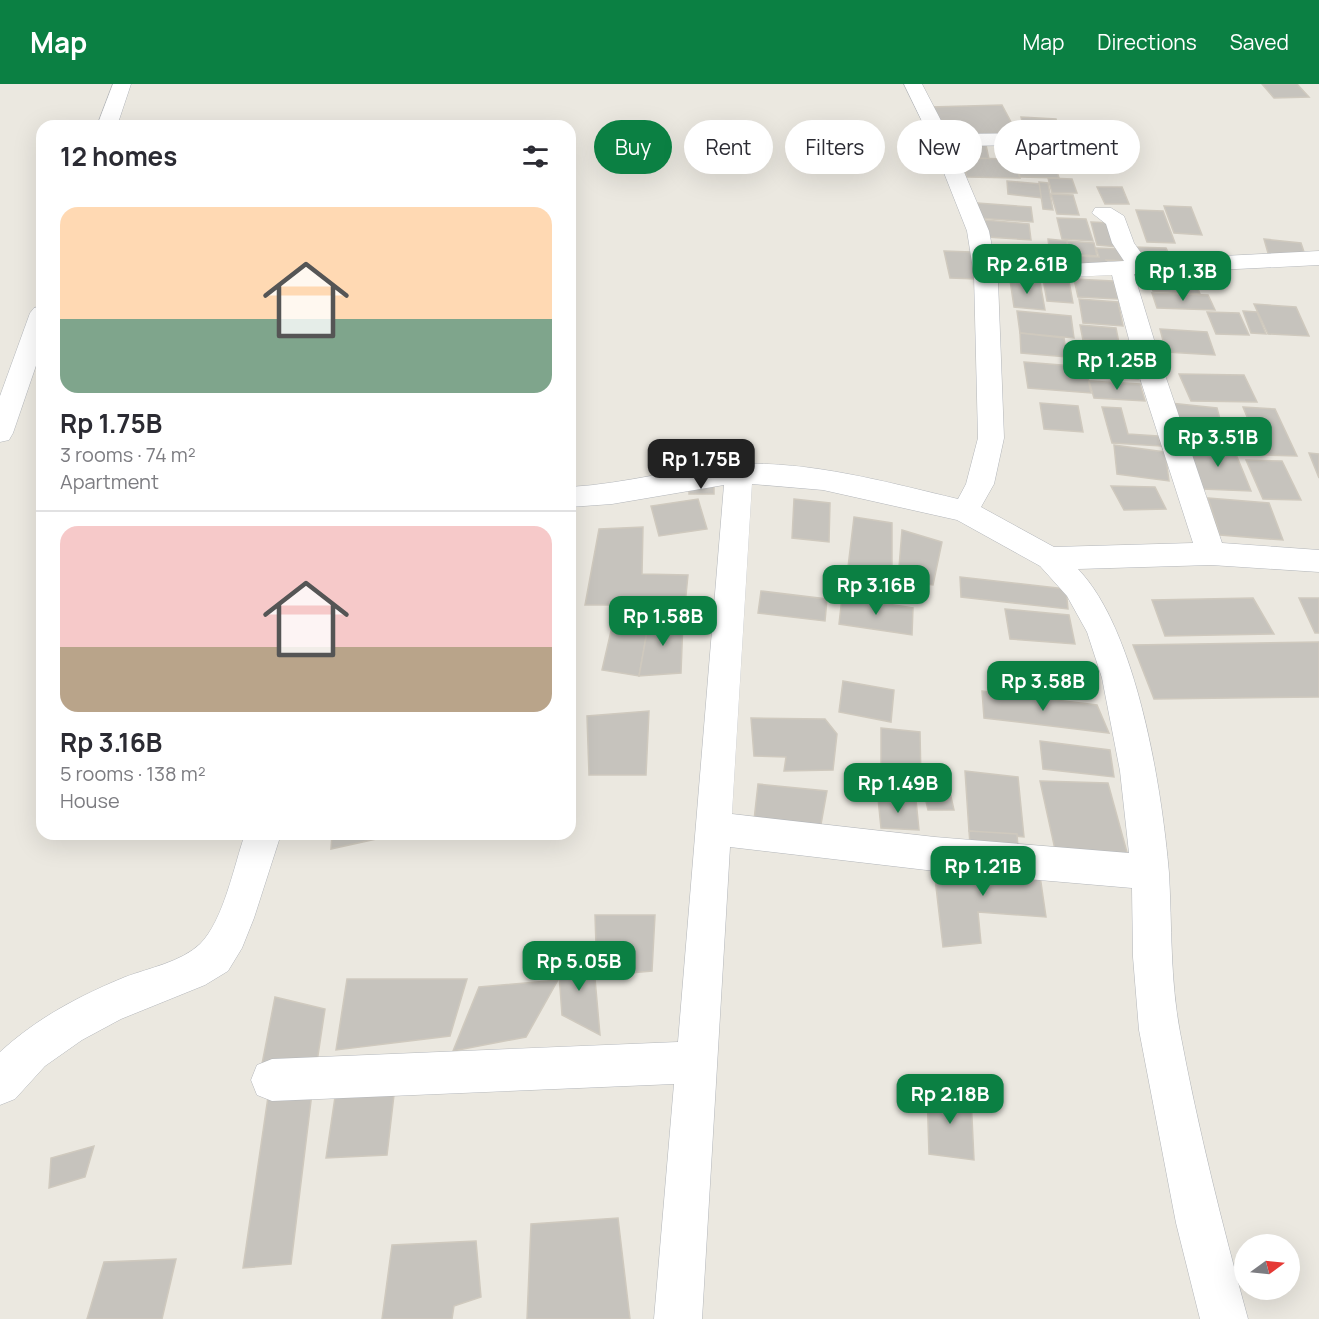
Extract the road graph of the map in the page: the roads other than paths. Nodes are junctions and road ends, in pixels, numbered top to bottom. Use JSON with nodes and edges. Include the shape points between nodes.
{"nodes":[{"id":1,"x":122,"y":84,"type":"edge"},
{"id":2,"x":913,"y":84,"type":"edge"},
{"id":3,"x":109,"y":120,"type":"edge"},
{"id":4,"x":931,"y":120,"type":"edge"},
{"id":5,"x":955,"y":174,"type":"edge"},
{"id":6,"x":1103,"y":213,"type":"dead end"},
{"id":7,"x":1319,"y":258,"type":"edge"},
{"id":8,"x":1130,"y":267,"type":"junction"},
{"id":9,"x":986,"y":274,"type":"junction"},
{"id":10,"x":36,"y":330,"type":"edge"},
{"id":11,"x":0,"y":433,"type":"edge"},
{"id":12,"x":739,"y":474,"type":"junction"},
{"id":13,"x":576,"y":497,"type":"edge"},
{"id":14,"x":965,"y":510,"type":"junction"},
{"id":15,"x":1211,"y":554,"type":"junction"},
{"id":16,"x":1050,"y":558,"type":"junction"},
{"id":17,"x":1319,"y":561,"type":"edge"},
{"id":18,"x":712,"y":828,"type":"junction"},
{"id":19,"x":261,"y":840,"type":"edge"},
{"id":20,"x":1150,"y":872,"type":"junction"},
{"id":21,"x":697,"y":1062,"type":"junction"},
{"id":22,"x":272,"y":1080,"type":"dead end"},
{"id":23,"x":0,"y":1084,"type":"edge"},
{"id":24,"x":678,"y":1319,"type":"edge"},
{"id":25,"x":1224,"y":1319,"type":"edge"}],
"edges":[{"from":1,"to":3,"type":"street"},
{"from":2,"to":4,"type":"street"},
{"from":5,"to":9,"type":"street","via":[[978,231]]},
{"from":6,"to":8,"type":"street","via":[[1116,221]]},
{"from":7,"to":8,"type":"street"},
{"from":8,"to":9,"type":"street"},
{"from":8,"to":15,"type":"street","via":[[1149,366]]},
{"from":9,"to":14,"type":"street","via":[[991,438],[980,484]]},
{"from":10,"to":11,"type":"street"},
{"from":12,"to":13,"type":"street","via":[[618,494]]},
{"from":12,"to":14,"type":"street","via":[[813,481]]},
{"from":12,"to":18,"type":"street"},
{"from":14,"to":16,"type":"street"},
{"from":15,"to":16,"type":"street"},
{"from":15,"to":17,"type":"street"},
{"from":16,"to":20,"type":"street","via":[[1078,588],[1105,639],[1118,678],[1137,771]]},
{"from":18,"to":20,"type":"street","via":[[935,854]]},
{"from":18,"to":21,"type":"street"},
{"from":19,"to":23,"type":"street","via":[[231,924],[215,956],[68,1025],[11,1069]]},
{"from":20,"to":25,"type":"street","via":[[1159,1030],[1199,1222]]},
{"from":21,"to":22,"type":"street"},
{"from":21,"to":24,"type":"street"}]}
